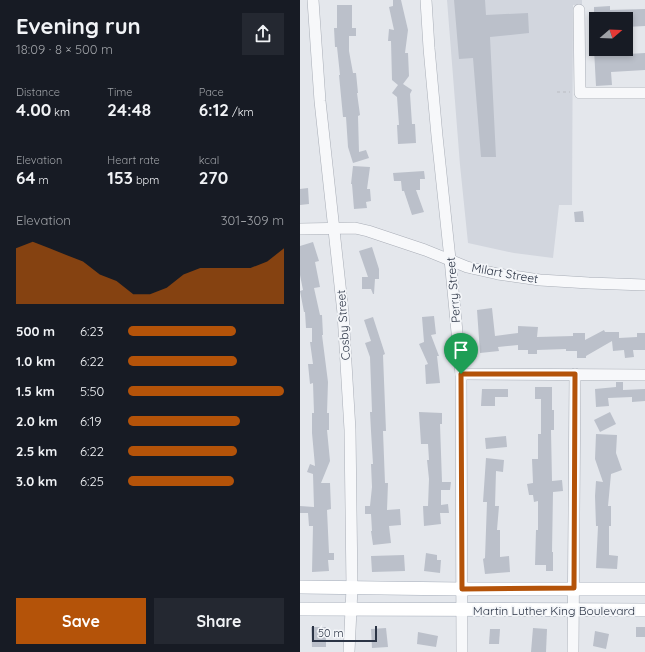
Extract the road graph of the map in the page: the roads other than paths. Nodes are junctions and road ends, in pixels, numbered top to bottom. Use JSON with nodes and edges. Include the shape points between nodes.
{"nodes":[{"id":1,"x":313,"y":0,"type":"edge"},
{"id":2,"x":426,"y":0,"type":"edge"},
{"id":3,"x":579,"y":10,"type":"dead end"},
{"id":4,"x":645,"y":93,"type":"edge"},
{"id":5,"x":335,"y":228,"type":"junction"},
{"id":6,"x":300,"y":229,"type":"edge"},
{"id":7,"x":450,"y":259,"type":"junction"},
{"id":8,"x":645,"y":286,"type":"edge"},
{"id":9,"x":461,"y":374,"type":"junction"},
{"id":10,"x":575,"y":374,"type":"junction"},
{"id":11,"x":645,"y":375,"type":"edge"},
{"id":12,"x":300,"y":587,"type":"edge"},
{"id":13,"x":352,"y":588,"type":"junction"},
{"id":14,"x":574,"y":588,"type":"junction"},
{"id":15,"x":462,"y":589,"type":"junction"},
{"id":16,"x":645,"y":589,"type":"edge"},
{"id":17,"x":300,"y":610,"type":"edge"},
{"id":18,"x":351,"y":610,"type":"junction"},
{"id":19,"x":462,"y":610,"type":"junction"},
{"id":20,"x":573,"y":610,"type":"junction"},
{"id":21,"x":645,"y":610,"type":"edge"},
{"id":22,"x":349,"y":652,"type":"edge"},
{"id":23,"x":462,"y":652,"type":"edge"},
{"id":24,"x":572,"y":652,"type":"edge"}],
"edges":[{"from":1,"to":5,"type":"street","name":"Cosby Street","via":[[320,101]]},
{"from":2,"to":7,"type":"street","name":"Perry Street"},
{"from":3,"to":4,"type":"street","via":[[580,93]]},
{"from":5,"to":6,"type":"street","name":"Milart Street"},
{"from":5,"to":7,"type":"street","name":"Milart Street","via":[[368,231]]},
{"from":5,"to":13,"type":"street","name":"Cosby Street","via":[[350,430]]},
{"from":7,"to":8,"type":"street","name":"Milart Street","via":[[467,267],[540,280]]},
{"from":7,"to":9,"type":"street","name":"Perry Street"},
{"from":9,"to":10,"type":"street"},
{"from":9,"to":15,"type":"street","name":"Perry Street"},
{"from":10,"to":11,"type":"street"},
{"from":10,"to":14,"type":"street"},
{"from":12,"to":13,"type":"main road","name":"Martin Luther King Boulevard"},
{"from":13,"to":15,"type":"main road","name":"Martin Luther King Boulevard"},
{"from":13,"to":18,"type":"street","name":"Cosby Street"},
{"from":14,"to":15,"type":"main road","name":"Martin Luther King Boulevard"},
{"from":14,"to":16,"type":"main road","name":"Martin Luther King Boulevard"},
{"from":14,"to":20,"type":"street"},
{"from":15,"to":19,"type":"street","name":"Perry Street"},
{"from":17,"to":18,"type":"main road","name":"Martin Luther King Boulevard"},
{"from":18,"to":19,"type":"main road","name":"Martin Luther King Boulevard"},
{"from":18,"to":22,"type":"street","name":"Cosby Street"},
{"from":19,"to":20,"type":"main road","name":"Martin Luther King Boulevard"},
{"from":19,"to":23,"type":"street","name":"Perry Street"},
{"from":20,"to":21,"type":"main road","name":"Martin Luther King Boulevard"},
{"from":20,"to":24,"type":"street"}]}
